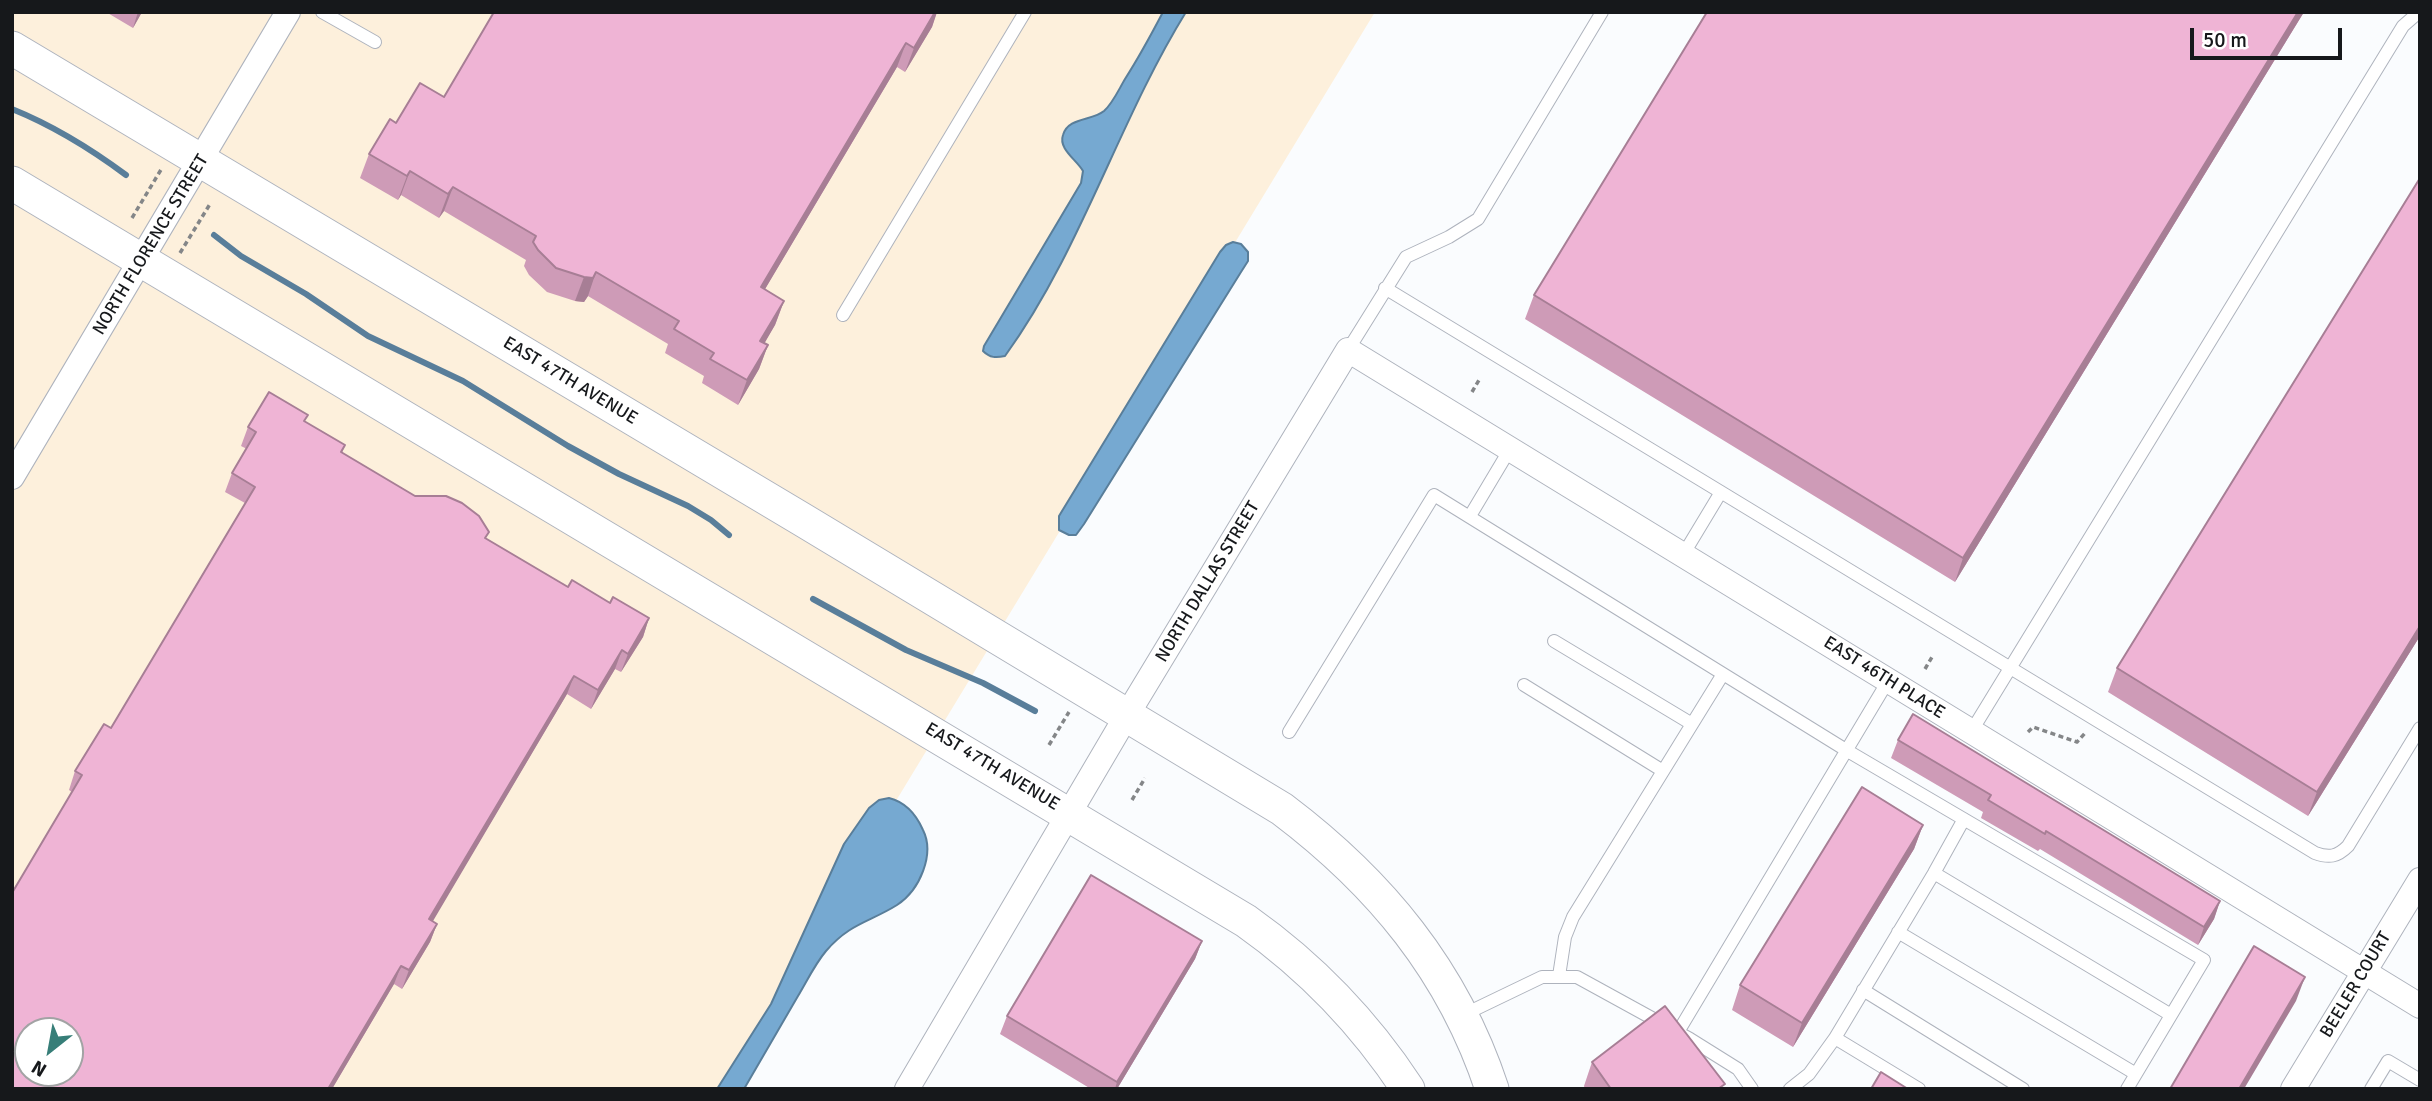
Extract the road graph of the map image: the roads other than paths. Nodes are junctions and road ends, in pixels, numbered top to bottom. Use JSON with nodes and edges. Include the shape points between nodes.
{"nodes":[{"id":1,"x":288,"y":12,"type":"edge"},
{"id":2,"x":322,"y":12,"type":"edge"},
{"id":3,"x":1025,"y":12,"type":"edge"},
{"id":4,"x":1602,"y":12,"type":"edge"},
{"id":5,"x":2419,"y":12,"type":"edge"},
{"id":6,"x":375,"y":42,"type":"dead end"},
{"id":7,"x":12,"y":48,"type":"edge"},
{"id":8,"x":201,"y":161,"type":"junction"},
{"id":9,"x":12,"y":183,"type":"edge"},
{"id":10,"x":142,"y":260,"type":"junction"},
{"id":11,"x":1385,"y":288,"type":"junction"},
{"id":12,"x":843,"y":315,"type":"dead end"},
{"id":13,"x":1348,"y":350,"type":"junction"},
{"id":14,"x":1510,"y":449,"type":"junction"},
{"id":15,"x":12,"y":477,"type":"edge"},
{"id":16,"x":1721,"y":492,"type":"junction"},
{"id":17,"x":1470,"y":516,"type":"junction"},
{"id":18,"x":1683,"y":555,"type":"junction"},
{"id":19,"x":1554,"y":641,"type":"dead end"},
{"id":20,"x":2010,"y":668,"type":"junction"},
{"id":21,"x":1723,"y":674,"type":"junction"},
{"id":22,"x":1888,"y":681,"type":"junction"},
{"id":23,"x":1524,"y":685,"type":"dead end"},
{"id":24,"x":1127,"y":715,"type":"junction"},
{"id":25,"x":1692,"y":724,"type":"junction"},
{"id":26,"x":2420,"y":728,"type":"edge"},
{"id":27,"x":1289,"y":732,"type":"dead end"},
{"id":28,"x":1971,"y":732,"type":"junction"},
{"id":29,"x":1846,"y":750,"type":"junction"},
{"id":30,"x":1663,"y":771,"type":"junction"},
{"id":31,"x":1069,"y":814,"type":"junction"},
{"id":32,"x":1964,"y":820,"type":"junction"},
{"id":33,"x":1934,"y":873,"type":"junction"},
{"id":34,"x":2420,"y":880,"type":"edge"},
{"id":35,"x":1898,"y":932,"type":"junction"},
{"id":36,"x":2364,"y":971,"type":"junction"},
{"id":37,"x":1559,"y":975,"type":"junction"},
{"id":38,"x":1863,"y":990,"type":"junction"},
{"id":39,"x":2420,"y":1006,"type":"edge"},
{"id":40,"x":2171,"y":1015,"type":"junction"},
{"id":41,"x":1461,"y":1016,"type":"junction"},
{"id":42,"x":1678,"y":1032,"type":"junction"},
{"id":43,"x":1835,"y":1038,"type":"junction"},
{"id":44,"x":2136,"y":1074,"type":"junction"},
{"id":45,"x":2420,"y":1080,"type":"edge"},
{"id":46,"x":907,"y":1089,"type":"edge"},
{"id":47,"x":1408,"y":1089,"type":"edge"},
{"id":48,"x":1492,"y":1089,"type":"edge"},
{"id":49,"x":1752,"y":1089,"type":"edge"},
{"id":50,"x":1790,"y":1089,"type":"edge"},
{"id":51,"x":1919,"y":1089,"type":"edge"},
{"id":52,"x":2023,"y":1089,"type":"edge"},
{"id":53,"x":2127,"y":1089,"type":"edge"},
{"id":54,"x":2293,"y":1089,"type":"edge"},
{"id":55,"x":2371,"y":1089,"type":"edge"}],
"edges":[{"from":1,"to":8,"type":"street","name":"NORTH FLORENCE STREET"},
{"from":2,"to":6,"type":"lane"},
{"from":3,"to":12,"type":"lane"},
{"from":4,"to":11,"type":"lane","via":[[1478,219],[1406,257]]},
{"from":5,"to":20,"type":"lane","via":[[2403,26]]},
{"from":7,"to":8,"type":"main road","name":"EAST 47TH AVENUE"},
{"from":8,"to":10,"type":"street","name":"NORTH FLORENCE STREET"},
{"from":8,"to":24,"type":"main road","name":"EAST 47TH AVENUE"},
{"from":9,"to":10,"type":"main road","name":"EAST 47TH AVENUE"},
{"from":10,"to":15,"type":"street","name":"NORTH FLORENCE STREET"},
{"from":10,"to":31,"type":"main road","name":"EAST 47TH AVENUE"},
{"from":11,"to":13,"type":"lane"},
{"from":11,"to":16,"type":"lane"},
{"from":13,"to":14,"type":"street","name":"EAST 46TH PLACE"},
{"from":13,"to":24,"type":"street","name":"NORTH DALLAS STREET"},
{"from":14,"to":17,"type":"lane"},
{"from":14,"to":18,"type":"street","name":"EAST 46TH PLACE"},
{"from":16,"to":18,"type":"lane"},
{"from":16,"to":20,"type":"lane"},
{"from":17,"to":21,"type":"lane"},
{"from":17,"to":27,"type":"lane","via":[[1434,495]]},
{"from":18,"to":22,"type":"street","name":"EAST 46TH PLACE"},
{"from":19,"to":25,"type":"lane"},
{"from":20,"to":26,"type":"lane","via":[[2325,857],[2348,846]]},
{"from":20,"to":28,"type":"lane"},
{"from":21,"to":25,"type":"lane"},
{"from":21,"to":29,"type":"lane"},
{"from":22,"to":28,"type":"street","name":"EAST 46TH PLACE"},
{"from":22,"to":29,"type":"lane"},
{"from":23,"to":30,"type":"lane"},
{"from":24,"to":31,"type":"street","name":"NORTH DALLAS STREET"},
{"from":24,"to":41,"type":"main road","name":"EAST 47TH AVENUE","via":[[1259,794],[1343,859],[1382,898],[1430,959]]},
{"from":25,"to":30,"type":"lane"},
{"from":28,"to":36,"type":"street","name":"EAST 46TH PLACE"},
{"from":29,"to":32,"type":"lane"},
{"from":29,"to":42,"type":"lane"},
{"from":30,"to":37,"type":"lane","via":[[1573,916]]},
{"from":31,"to":46,"type":"street","name":"NORTH DALLAS STREET"},
{"from":31,"to":47,"type":"main road","name":"EAST 47TH AVENUE","via":[[1277,943],[1349,1011]]},
{"from":32,"to":33,"type":"lane"},
{"from":32,"to":40,"type":"lane","via":[[2204,960]]},
{"from":33,"to":35,"type":"lane"},
{"from":33,"to":40,"type":"lane"},
{"from":34,"to":36,"type":"street","name":"BEELER COURT"},
{"from":35,"to":38,"type":"lane"},
{"from":35,"to":44,"type":"lane"},
{"from":36,"to":39,"type":"street","name":"EAST 46TH PLACE"},
{"from":36,"to":54,"type":"street","name":"BEELER COURT"},
{"from":37,"to":41,"type":"lane","via":[[1542,977]]},
{"from":37,"to":42,"type":"lane","via":[[1577,977]]},
{"from":38,"to":43,"type":"lane"},
{"from":38,"to":52,"type":"lane"},
{"from":40,"to":44,"type":"lane"},
{"from":41,"to":48,"type":"main road","name":"EAST 47TH AVENUE"},
{"from":42,"to":49,"type":"lane","via":[[1738,1069]]},
{"from":43,"to":50,"type":"lane","via":[[1809,1074]]},
{"from":43,"to":51,"type":"lane"},
{"from":44,"to":53,"type":"lane"},
{"from":45,"to":55,"type":"lane","via":[[2388,1060]]}]}
